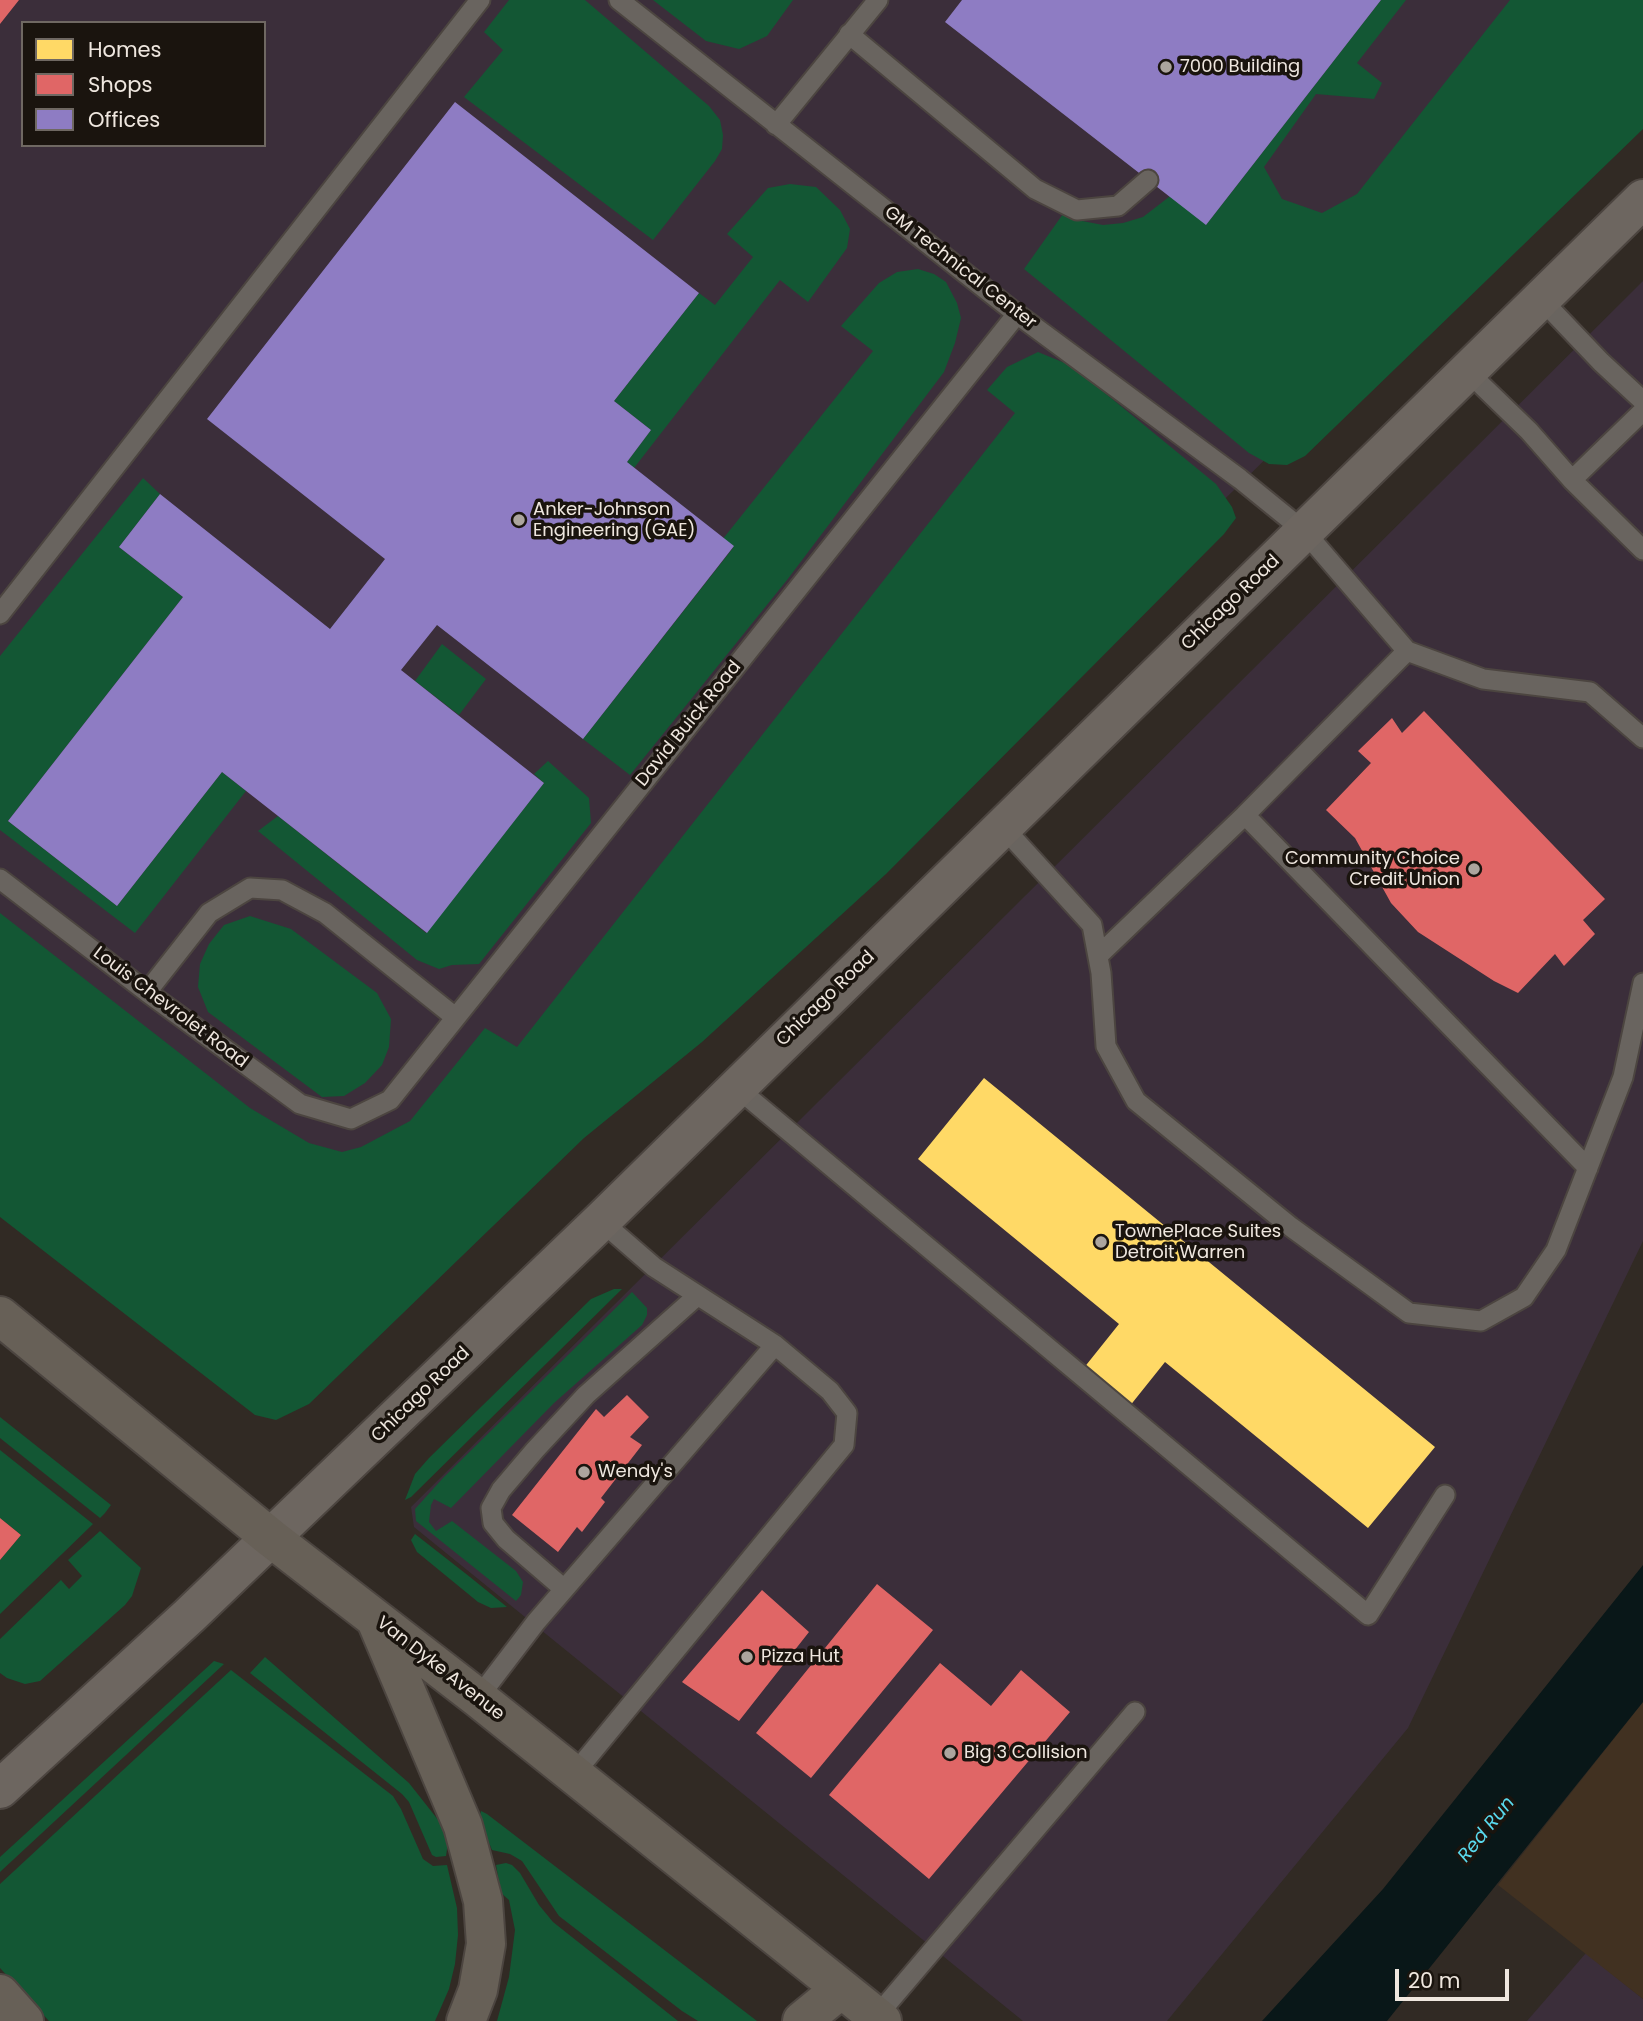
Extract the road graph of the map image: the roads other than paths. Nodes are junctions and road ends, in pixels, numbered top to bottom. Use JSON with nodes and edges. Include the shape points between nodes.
{"nodes":[{"id":1,"x":480,"y":0,"type":"edge"},
{"id":2,"x":619,"y":0,"type":"edge"},
{"id":3,"x":878,"y":0,"type":"edge"},
{"id":4,"x":849,"y":34,"type":"junction"},
{"id":5,"x":776,"y":125,"type":"junction"},
{"id":6,"x":1148,"y":180,"type":"dead end"},
{"id":7,"x":1643,"y":199,"type":"edge"},
{"id":8,"x":1541,"y":299,"type":"junction"},
{"id":9,"x":1017,"y":314,"type":"junction"},
{"id":10,"x":1467,"y":371,"type":"junction"},
{"id":11,"x":1643,"y":401,"type":"edge"},
{"id":12,"x":1643,"y":411,"type":"edge"},
{"id":13,"x":1572,"y":480,"type":"junction"},
{"id":14,"x":1304,"y":531,"type":"junction"},
{"id":15,"x":1643,"y":550,"type":"edge"},
{"id":16,"x":0,"y":614,"type":"edge"},
{"id":17,"x":1407,"y":651,"type":"junction"},
{"id":18,"x":1643,"y":738,"type":"edge"},
{"id":19,"x":1245,"y":816,"type":"junction"},
{"id":20,"x":1003,"y":827,"type":"junction"},
{"id":21,"x":0,"y":879,"type":"edge"},
{"id":22,"x":1098,"y":956,"type":"junction"},
{"id":23,"x":1643,"y":983,"type":"edge"},
{"id":24,"x":147,"y":992,"type":"junction"},
{"id":25,"x":454,"y":1017,"type":"junction"},
{"id":26,"x":736,"y":1087,"type":"junction"},
{"id":27,"x":351,"y":1119,"type":"joint"},
{"id":28,"x":1588,"y":1168,"type":"junction"},
{"id":29,"x":601,"y":1221,"type":"junction"},
{"id":30,"x":697,"y":1296,"type":"junction"},
{"id":31,"x":0,"y":1317,"type":"edge"},
{"id":32,"x":775,"y":1345,"type":"junction"},
{"id":33,"x":1445,"y":1495,"type":"dead end"},
{"id":34,"x":271,"y":1538,"type":"junction"},
{"id":35,"x":565,"y":1589,"type":"junction"},
{"id":36,"x":375,"y":1618,"type":"junction"},
{"id":37,"x":478,"y":1698,"type":"junction"},
{"id":38,"x":1135,"y":1712,"type":"dead end"},
{"id":39,"x":573,"y":1774,"type":"junction"},
{"id":40,"x":0,"y":1790,"type":"edge"},
{"id":41,"x":841,"y":1989,"type":"junction"},
{"id":42,"x":0,"y":1994,"type":"edge"},
{"id":43,"x":879,"y":2019,"type":"edge"},
{"id":44,"x":24,"y":2021,"type":"edge"},
{"id":45,"x":466,"y":2021,"type":"edge"},
{"id":46,"x":802,"y":2021,"type":"edge"}],
"edges":[{"from":1,"to":16,"type":"lane"},
{"from":2,"to":5,"type":"lane","name":"GM Technical Center"},
{"from":3,"to":4,"type":"lane"},
{"from":4,"to":5,"type":"lane"},
{"from":4,"to":6,"type":"lane","via":[[1035,189],[1077,210],[1118,206]]},
{"from":5,"to":9,"type":"lane","name":"GM Technical Center"},
{"from":7,"to":8,"type":"main road","name":"Chicago Road"},
{"from":8,"to":10,"type":"main road","name":"Chicago Road"},
{"from":8,"to":11,"type":"lane"},
{"from":9,"to":14,"type":"lane","name":"GM Technical Center"},
{"from":9,"to":25,"type":"lane","name":"David Buick Road"},
{"from":10,"to":13,"type":"lane"},
{"from":10,"to":14,"type":"main road","name":"Chicago Road"},
{"from":12,"to":13,"type":"lane"},
{"from":13,"to":15,"type":"lane"},
{"from":14,"to":17,"type":"lane","name":"GM Technical Center"},
{"from":14,"to":20,"type":"main road","name":"Chicago Road"},
{"from":17,"to":18,"type":"lane","via":[[1483,679],[1590,692]]},
{"from":17,"to":19,"type":"lane"},
{"from":19,"to":22,"type":"lane"},
{"from":19,"to":28,"type":"lane"},
{"from":20,"to":22,"type":"lane","via":[[1092,925]]},
{"from":20,"to":26,"type":"main road","name":"Chicago Road"},
{"from":21,"to":24,"type":"lane","name":"Louis Chevrolet Road"},
{"from":22,"to":28,"type":"lane","via":[[1106,1046],[1136,1101],[1291,1227],[1409,1313],[1481,1321],[1524,1297],[1556,1250]]},
{"from":23,"to":28,"type":"lane","via":[[1623,1077]]},
{"from":24,"to":25,"type":"lane","via":[[209,913],[250,888],[282,890],[325,913]]},
{"from":24,"to":27,"type":"lane","name":"Louis Chevrolet Road","via":[[300,1104]]},
{"from":25,"to":27,"type":"lane","name":"David Buick Road","via":[[390,1100]]},
{"from":26,"to":29,"type":"main road","name":"Chicago Road"},
{"from":26,"to":33,"type":"lane","via":[[1368,1615]]},
{"from":29,"to":30,"type":"lane"},
{"from":29,"to":34,"type":"main road","name":"Chicago Road"},
{"from":30,"to":32,"type":"lane"},
{"from":30,"to":35,"type":"lane","via":[[586,1395],[501,1490],[491,1508],[493,1524],[506,1539]]},
{"from":31,"to":34,"type":"main road","name":"Van Dyke Avenue"},
{"from":32,"to":35,"type":"lane"},
{"from":32,"to":39,"type":"lane","via":[[830,1391],[847,1413],[844,1445]]},
{"from":34,"to":36,"type":"main road","name":"Van Dyke Avenue"},
{"from":34,"to":40,"type":"main road","name":"Chicago Road"},
{"from":35,"to":37,"type":"lane"},
{"from":36,"to":37,"type":"main road","name":"Van Dyke Avenue"},
{"from":36,"to":45,"type":"main road","via":[[463,1826],[483,1901],[486,1944],[478,1990]]},
{"from":37,"to":39,"type":"main road","name":"Van Dyke Avenue"},
{"from":38,"to":43,"type":"lane"},
{"from":39,"to":41,"type":"main road","name":"Van Dyke Avenue"},
{"from":41,"to":43,"type":"main road","name":"Van Dyke Avenue"},
{"from":41,"to":46,"type":"main road"},
{"from":42,"to":44,"type":"main road"}]}
